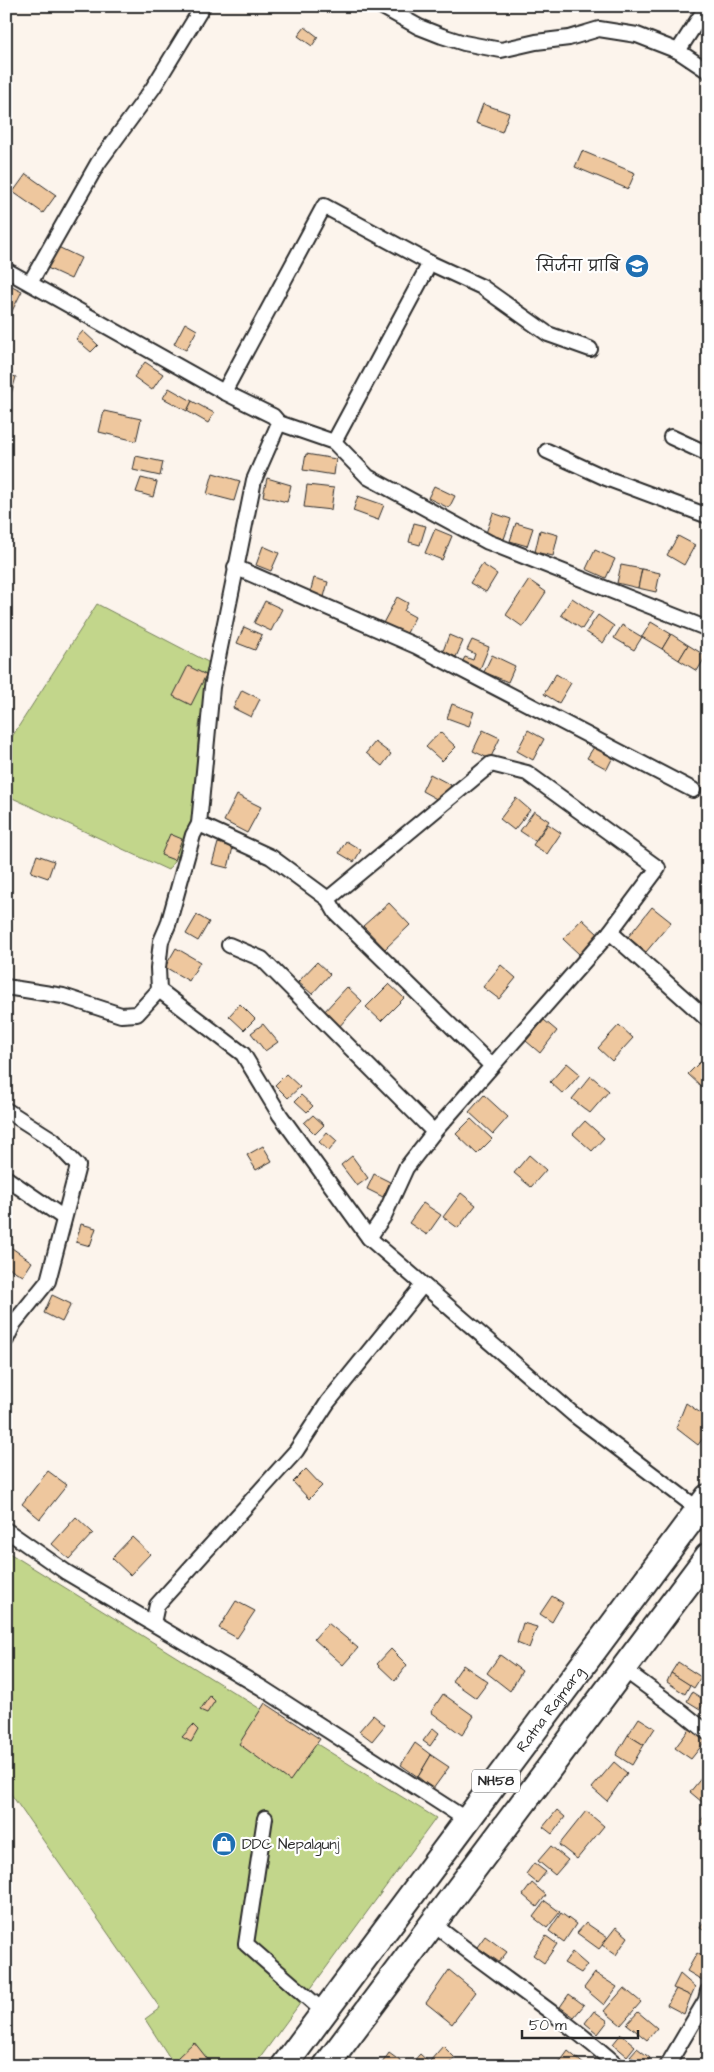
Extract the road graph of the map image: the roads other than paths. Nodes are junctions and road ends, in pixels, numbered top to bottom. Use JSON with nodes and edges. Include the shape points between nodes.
{"nodes":[{"id":1,"x":203,"y":6,"type":"edge"},
{"id":2,"x":381,"y":6,"type":"edge"},
{"id":3,"x":707,"y":6,"type":"edge"},
{"id":4,"x":678,"y":51,"type":"junction"},
{"id":5,"x":708,"y":71,"type":"edge"},
{"id":6,"x":430,"y":263,"type":"junction"},
{"id":7,"x":6,"y":270,"type":"edge"},
{"id":8,"x":30,"y":283,"type":"junction"},
{"id":9,"x":590,"y":349,"type":"dead end"},
{"id":10,"x":224,"y":392,"type":"junction"},
{"id":11,"x":279,"y":423,"type":"junction"},
{"id":12,"x":671,"y":437,"type":"dead end"},
{"id":13,"x":334,"y":442,"type":"junction"},
{"id":14,"x":546,"y":451,"type":"dead end"},
{"id":15,"x":708,"y":454,"type":"edge"},
{"id":16,"x":708,"y":516,"type":"edge"},
{"id":17,"x":236,"y":567,"type":"junction"},
{"id":18,"x":708,"y":629,"type":"edge"},
{"id":19,"x":693,"y":790,"type":"dead end"},
{"id":20,"x":199,"y":824,"type":"junction"},
{"id":21,"x":328,"y":899,"type":"junction"},
{"id":22,"x":610,"y":932,"type":"junction"},
{"id":23,"x":229,"y":945,"type":"dead end"},
{"id":24,"x":6,"y":986,"type":"edge"},
{"id":25,"x":160,"y":990,"type":"junction"},
{"id":26,"x":708,"y":1020,"type":"edge"},
{"id":27,"x":492,"y":1066,"type":"junction"},
{"id":28,"x":6,"y":1110,"type":"edge"},
{"id":29,"x":434,"y":1132,"type":"junction"},
{"id":30,"x":6,"y":1178,"type":"edge"},
{"id":31,"x":64,"y":1218,"type":"junction"},
{"id":32,"x":369,"y":1238,"type":"junction"},
{"id":33,"x":422,"y":1286,"type":"junction"},
{"id":34,"x":6,"y":1340,"type":"edge"},
{"id":35,"x":703,"y":1503,"type":"edge"},
{"id":36,"x":6,"y":1530,"type":"edge"},
{"id":37,"x":708,"y":1556,"type":"edge"},
{"id":38,"x":153,"y":1623,"type":"junction"},
{"id":39,"x":622,"y":1668,"type":"junction"},
{"id":40,"x":708,"y":1733,"type":"edge"},
{"id":41,"x":265,"y":1818,"type":"dead end"},
{"id":42,"x":467,"y":1820,"type":"junction"},
{"id":43,"x":432,"y":1923,"type":"junction"},
{"id":44,"x":708,"y":1991,"type":"edge"},
{"id":45,"x":324,"y":2012,"type":"junction"},
{"id":46,"x":284,"y":2066,"type":"edge"},
{"id":47,"x":326,"y":2066,"type":"edge"},
{"id":48,"x":618,"y":2066,"type":"edge"},
{"id":49,"x":667,"y":2066,"type":"edge"}],
"edges":[{"from":1,"to":8,"type":"street","via":[[153,88],[98,163]]},
{"from":2,"to":4,"type":"street","via":[[442,36],[501,50],[569,38],[599,29],[637,35]]},
{"from":3,"to":4,"type":"street"},
{"from":4,"to":5,"type":"street"},
{"from":6,"to":9,"type":"street","via":[[482,287],[548,334]]},
{"from":6,"to":10,"type":"street","via":[[324,206]]},
{"from":6,"to":13,"type":"street"},
{"from":7,"to":8,"type":"street"},
{"from":8,"to":10,"type":"street"},
{"from":10,"to":11,"type":"street","via":[[273,416]]},
{"from":11,"to":13,"type":"street"},
{"from":11,"to":17,"type":"street","via":[[254,480]]},
{"from":12,"to":15,"type":"street"},
{"from":13,"to":18,"type":"street","via":[[368,477],[488,542]]},
{"from":14,"to":16,"type":"street","via":[[606,478]]},
{"from":17,"to":19,"type":"street","via":[[416,646]]},
{"from":17,"to":20,"type":"street","via":[[212,687]]},
{"from":20,"to":21,"type":"street","via":[[271,857]]},
{"from":20,"to":25,"type":"street","via":[[161,941]]},
{"from":21,"to":22,"type":"street","via":[[491,764],[527,773],[658,868]]},
{"from":21,"to":27,"type":"street","via":[[336,913]]},
{"from":22,"to":26,"type":"street"},
{"from":22,"to":27,"type":"street"},
{"from":23,"to":29,"type":"street","via":[[262,959]]},
{"from":24,"to":25,"type":"street","via":[[63,996],[121,1015],[138,1014]]},
{"from":25,"to":32,"type":"street","via":[[243,1054],[280,1115]]},
{"from":27,"to":29,"type":"street"},
{"from":28,"to":31,"type":"street","via":[[53,1140],[78,1166]]},
{"from":29,"to":32,"type":"street","via":[[406,1168],[384,1216]]},
{"from":30,"to":31,"type":"street"},
{"from":31,"to":34,"type":"street","via":[[48,1281],[14,1323]]},
{"from":32,"to":33,"type":"street"},
{"from":33,"to":35,"type":"street","via":[[573,1414]]},
{"from":33,"to":38,"type":"street","via":[[328,1402],[296,1451],[157,1604]]},
{"from":35,"to":42,"type":"highway","name":"Ratna Rajmarg","number":"NH58"},
{"from":36,"to":38,"type":"street","via":[[66,1572]]},
{"from":37,"to":39,"type":"highway","number":"NH58"},
{"from":38,"to":42,"type":"street","via":[[262,1688]]},
{"from":39,"to":40,"type":"street"},
{"from":39,"to":43,"type":"highway","number":"NH58"},
{"from":41,"to":45,"type":"street","via":[[246,1944]]},
{"from":42,"to":45,"type":"highway","name":"Ratna Rajmarg","number":"NH58"},
{"from":43,"to":47,"type":"highway","number":"NH58"},
{"from":43,"to":48,"type":"street","via":[[586,2038]]},
{"from":44,"to":49,"type":"street","via":[[706,2000]]},
{"from":45,"to":46,"type":"highway","name":"Ratna Rajmarg","number":"NH58"}]}
